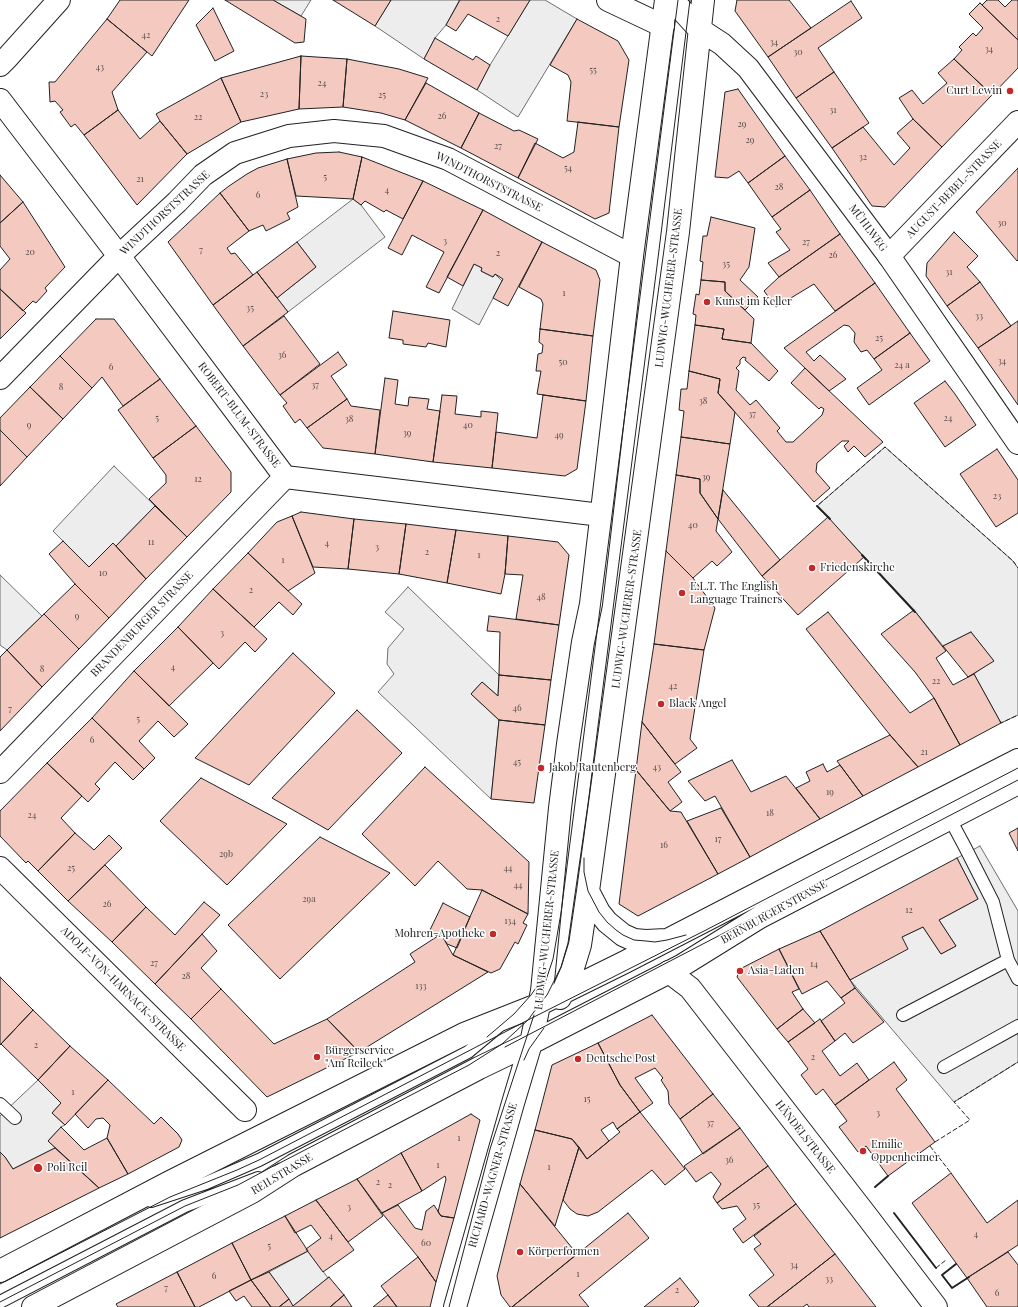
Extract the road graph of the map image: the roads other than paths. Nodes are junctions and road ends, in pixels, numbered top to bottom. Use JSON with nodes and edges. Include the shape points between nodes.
{"nodes":[{"id":1,"x":59,"y":0,"type":"edge"},
{"id":2,"x":608,"y":0,"type":"edge"},
{"id":3,"x":666,"y":0,"type":"edge"},
{"id":4,"x":676,"y":0,"type":"edge"},
{"id":5,"x":703,"y":0,"type":"edge"},
{"id":6,"x":663,"y":26,"type":"junction"},
{"id":7,"x":699,"y":29,"type":"junction"},
{"id":8,"x":0,"y":65,"type":"edge"},
{"id":9,"x":0,"y":100,"type":"edge"},
{"id":10,"x":1018,"y":122,"type":"edge"},
{"id":11,"x":119,"y":256,"type":"junction"},
{"id":12,"x":632,"y":256,"type":"junction"},
{"id":13,"x":889,"y":256,"type":"junction"},
{"id":14,"x":0,"y":378,"type":"edge"},
{"id":15,"x":1018,"y":443,"type":"edge"},
{"id":16,"x":285,"y":477,"type":"junction"},
{"id":17,"x":601,"y":515,"type":"junction"},
{"id":18,"x":1018,"y":760,"type":"edge"},
{"id":19,"x":0,"y":772,"type":"edge"},
{"id":20,"x":1018,"y":783,"type":"edge"},
{"id":21,"x":950,"y":819,"type":"junction"},
{"id":22,"x":0,"y":868,"type":"edge"},
{"id":23,"x":588,"y":891,"type":"junction"},
{"id":24,"x":667,"y":940,"type":"junction"},
{"id":25,"x":1008,"y":960,"type":"junction"},
{"id":26,"x":669,"y":972,"type":"junction"},
{"id":27,"x":1018,"y":979,"type":"edge"},
{"id":28,"x":563,"y":993,"type":"junction"},
{"id":29,"x":540,"y":1004,"type":"junction"},
{"id":30,"x":903,"y":1016,"type":"dead end"},
{"id":31,"x":1018,"y":1026,"type":"edge"},
{"id":32,"x":531,"y":1043,"type":"junction"},
{"id":33,"x":944,"y":1067,"type":"dead end"},
{"id":34,"x":0,"y":1104,"type":"edge"},
{"id":35,"x":245,"y":1110,"type":"dead end"},
{"id":36,"x":15,"y":1118,"type":"dead end"},
{"id":37,"x":294,"y":1165,"type":"junction"},
{"id":38,"x":0,"y":1271,"type":"edge"},
{"id":39,"x":0,"y":1302,"type":"edge"},
{"id":40,"x":461,"y":1303,"type":"edge"},
{"id":41,"x":33,"y":1307,"type":"edge"},
{"id":42,"x":936,"y":1307,"type":"edge"}],
"edges":[{"from":1,"to":8,"type":"street"},
{"from":2,"to":6,"type":"street"},
{"from":3,"to":6,"type":"street","name":"LUDWIG-WUCHERER-STRASSE"},
{"from":4,"to":7,"type":"street","name":"MÜHLWEG","via":[[678,6]]},
{"from":5,"to":7,"type":"street","name":"LUDWIG-WUCHERER-STRASSE"},
{"from":6,"to":12,"type":"street","name":"LUDWIG-WUCHERER-STRASSE"},
{"from":7,"to":13,"type":"street","name":"MÜHLWEG","via":[[722,44],[748,68]]},
{"from":7,"to":23,"type":"street","name":"LUDWIG-WUCHERER-STRASSE","via":[[676,239]]},
{"from":9,"to":11,"type":"street","name":"ROBERT-BLUM-STRASSE"},
{"from":10,"to":13,"type":"street","name":"AUGUST-BEBEL-STRASSE"},
{"from":11,"to":12,"type":"street","name":"WINDTHORSTSTRASSE","via":[[203,175],[235,153],[288,136],[334,131],[384,136],[448,159]]},
{"from":11,"to":14,"type":"street","name":"WINDTHORSTSTRASSE"},
{"from":11,"to":16,"type":"street","name":"ROBERT-BLUM-STRASSE"},
{"from":12,"to":17,"type":"street","name":"LUDWIG-WUCHERER-STRASSE"},
{"from":13,"to":15,"type":"street","name":"MÜHLWEG"},
{"from":16,"to":17,"type":"street","name":"ROBERT-BLUM-STRASSE"},
{"from":16,"to":19,"type":"street","name":"BRANDENBURGER STRASSE"},
{"from":17,"to":29,"type":"street","name":"LUDWIG-WUCHERER-STRASSE","via":[[591,604],[566,758]]},
{"from":18,"to":24,"type":"street","name":"BERNBURGER STRASSE"},
{"from":20,"to":21,"type":"street","name":"BERNBURGER STRASSE"},
{"from":21,"to":25,"type":"lane","via":[[993,902]]},
{"from":21,"to":26,"type":"street","name":"BERNBURGER STRASSE","via":[[760,917]]},
{"from":22,"to":35,"type":"street","name":"ADOLF-VON-HARNACK-STRASSE"},
{"from":23,"to":24,"type":"street","via":[[599,912],[623,935],[634,940]]},
{"from":23,"to":28,"type":"street","name":"LUDWIG-WUCHERER-STRASSE","via":[[580,945]]},
{"from":24,"to":28,"type":"street","name":"BERNBURGER STRASSE"},
{"from":25,"to":27,"type":"lane"},
{"from":25,"to":30,"type":"lane"},
{"from":26,"to":32,"type":"street","name":"BERNBURGER STRASSE"},
{"from":26,"to":42,"type":"street","name":"HÄNDELSTRASSE","via":[[690,988]]},
{"from":28,"to":29,"type":"street","name":"BERNBURGER STRASSE"},
{"from":28,"to":32,"type":"street","name":"LUDWIG-WUCHERER-STRASSE"},
{"from":29,"to":32,"type":"street","name":"LUDWIG-WUCHERER-STRASSE"},
{"from":29,"to":38,"type":"street","via":[[459,1036]]},
{"from":31,"to":33,"type":"lane"},
{"from":32,"to":37,"type":"street","name":"REILSTRASSE"},
{"from":32,"to":40,"type":"street","name":"RICHARD-WAGNER-STRASSE"},
{"from":34,"to":36,"type":"lane"},
{"from":37,"to":39,"type":"lane","via":[[185,1206]]},
{"from":37,"to":41,"type":"street","name":"REILSTRASSE","via":[[252,1192]]}]}
